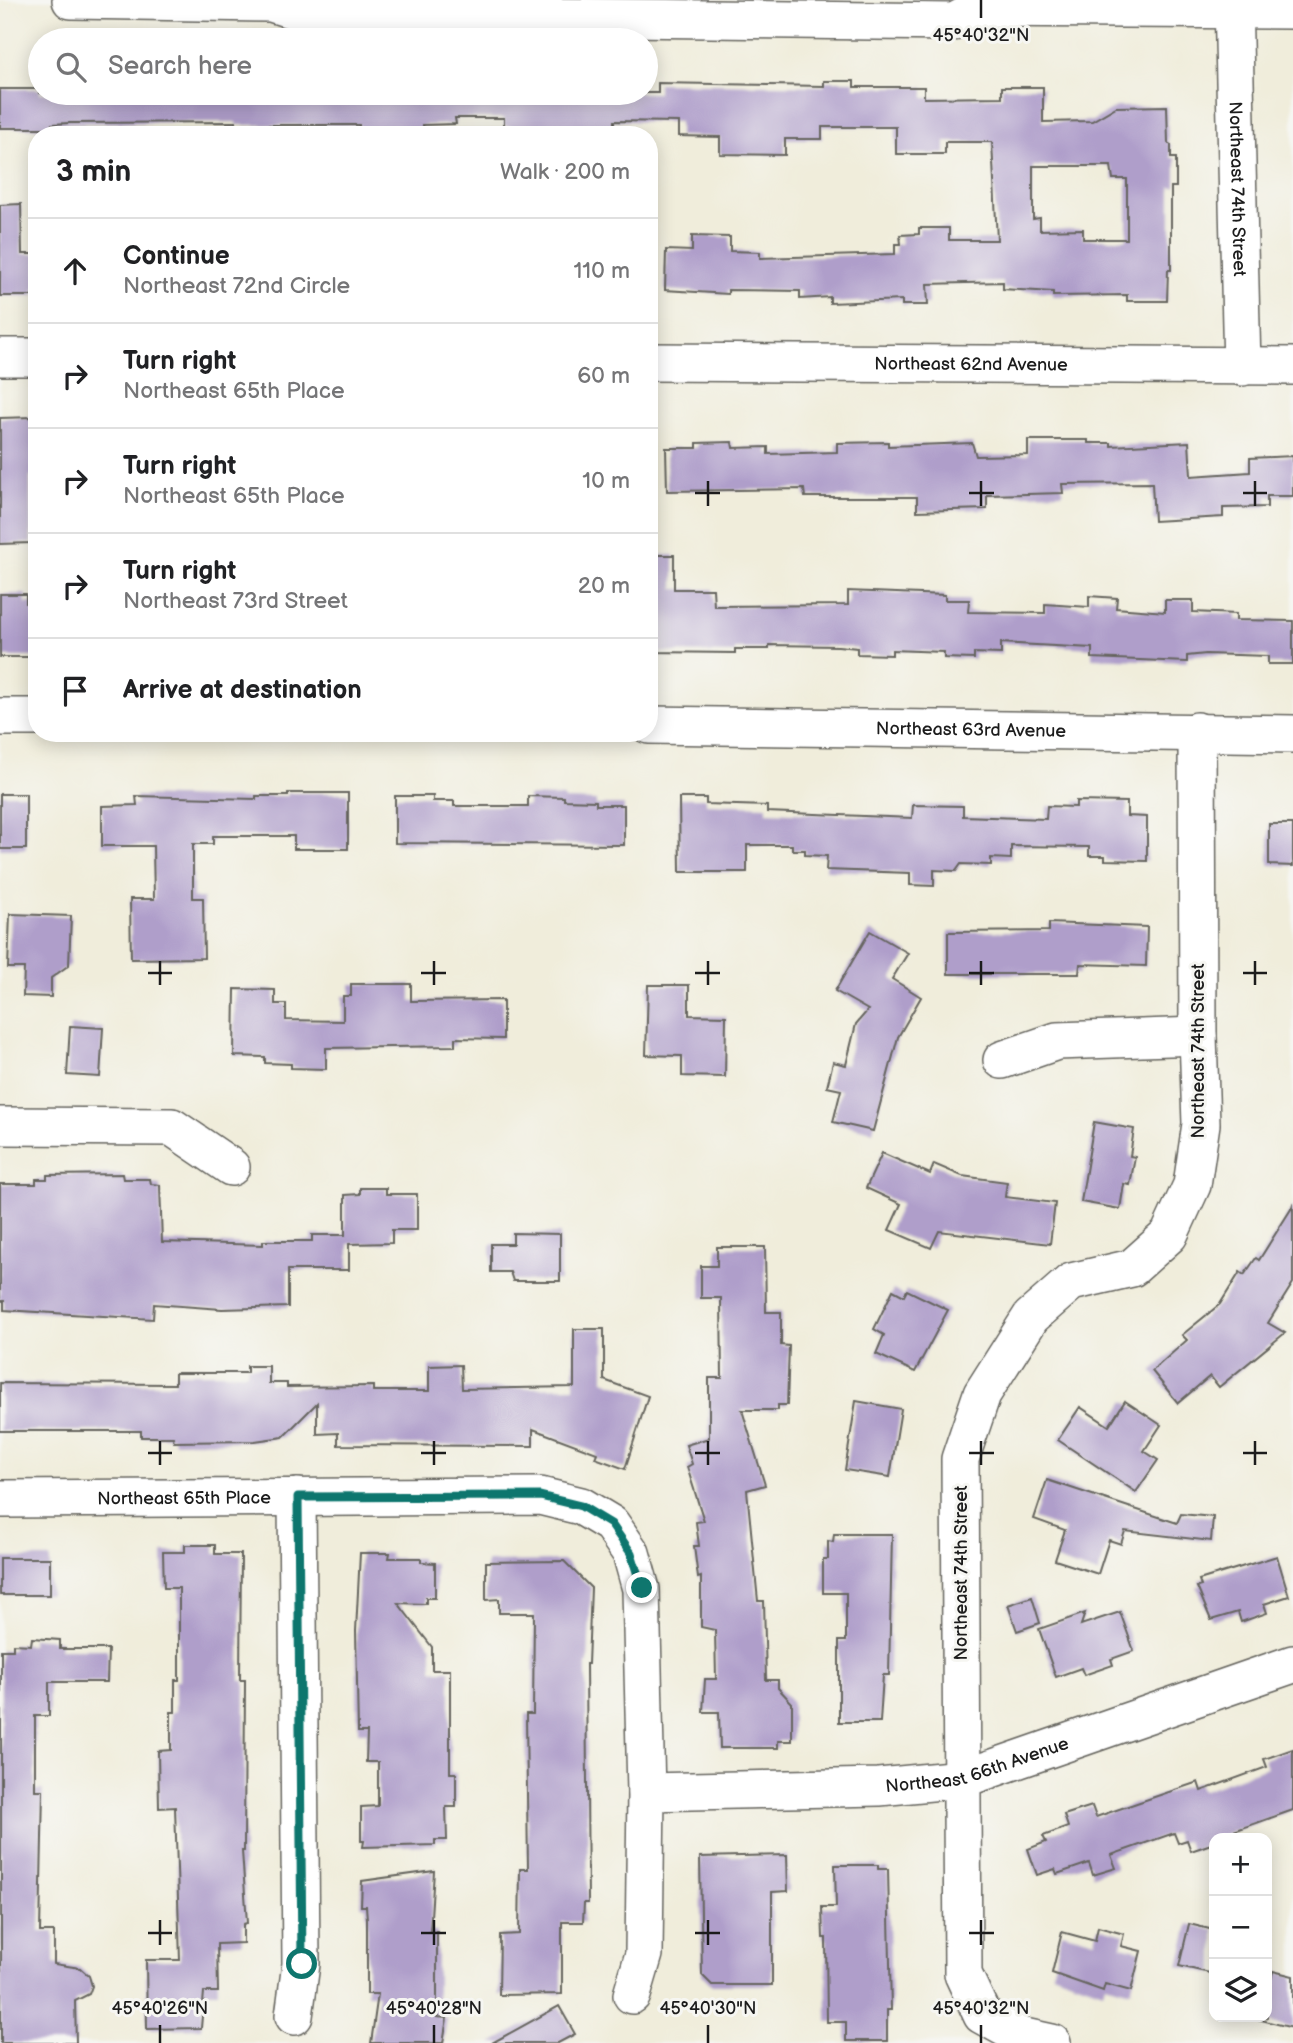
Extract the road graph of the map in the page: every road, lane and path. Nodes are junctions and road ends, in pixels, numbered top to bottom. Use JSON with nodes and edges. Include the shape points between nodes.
{"nodes":[{"id":1,"x":71,"y":0,"type":"edge"},
{"id":2,"x":979,"y":4,"type":"edge"},
{"id":3,"x":1233,"y":5,"type":"edge"},
{"id":4,"x":1293,"y":10,"type":"edge"},
{"id":5,"x":0,"y":357,"type":"edge"},
{"id":6,"x":28,"y":357,"type":"edge"},
{"id":7,"x":658,"y":362,"type":"edge"},
{"id":8,"x":1293,"y":366,"type":"edge"},
{"id":9,"x":1242,"y":367,"type":"junction"},
{"id":10,"x":0,"y":717,"type":"edge"},
{"id":11,"x":28,"y":717,"type":"edge"},
{"id":12,"x":658,"y":725,"type":"edge"},
{"id":13,"x":1197,"y":731,"type":"junction"},
{"id":14,"x":1293,"y":734,"type":"edge"},
{"id":15,"x":1198,"y":1036,"type":"junction"},
{"id":16,"x":1002,"y":1060,"type":"dead end"},
{"id":17,"x":0,"y":1126,"type":"edge"},
{"id":18,"x":232,"y":1167,"type":"dead end"},
{"id":19,"x":298,"y":1497,"type":"junction"},
{"id":20,"x":0,"y":1499,"type":"edge"},
{"id":21,"x":1293,"y":1664,"type":"edge"},
{"id":22,"x":962,"y":1779,"type":"junction"},
{"id":23,"x":646,"y":1792,"type":"junction"},
{"id":24,"x":632,"y":1995,"type":"dead end"},
{"id":25,"x":294,"y":2016,"type":"dead end"},
{"id":26,"x":1052,"y":2043,"type":"edge"}],
"edges":[{"from":1,"to":2,"type":"street","via":[[271,3],[305,14],[954,23]]},
{"from":2,"to":3,"type":"street"},
{"from":3,"to":4,"type":"street"},
{"from":3,"to":9,"type":"street","name":"Northeast 74th Street"},
{"from":5,"to":6,"type":"street"},
{"from":7,"to":9,"type":"street","name":"Northeast 62nd Avenue"},
{"from":8,"to":9,"type":"street","name":"Northeast 62nd Avenue"},
{"from":10,"to":11,"type":"street"},
{"from":12,"to":13,"type":"street","name":"Northeast 63rd Avenue"},
{"from":13,"to":14,"type":"street","name":"Northeast 63rd Avenue"},
{"from":13,"to":15,"type":"street","name":"Northeast 74th Street"},
{"from":15,"to":16,"type":"street","via":[[1057,1041]]},
{"from":15,"to":22,"type":"street","name":"Northeast 74th Street","via":[[1201,1124],[1192,1185],[1169,1235],[1132,1268],[1071,1282],[1031,1317],[982,1394],[960,1459]]},
{"from":17,"to":18,"type":"street","via":[[172,1127]]},
{"from":19,"to":20,"type":"street","name":"Northeast 65th Place"},
{"from":19,"to":23,"type":"street","name":"Northeast 65th Place","via":[[540,1496],[581,1506],[611,1524],[631,1553],[642,1588]]},
{"from":19,"to":25,"type":"street","via":[[302,1964]]},
{"from":21,"to":22,"type":"street","name":"Northeast 66th Avenue"},
{"from":22,"to":23,"type":"street","name":"Northeast 66th Avenue","via":[[879,1787]]},
{"from":22,"to":26,"type":"street","name":"Northeast 74th Street","via":[[963,1974],[982,2015],[1020,2036]]},
{"from":23,"to":24,"type":"street","via":[[644,1954]]}]}
